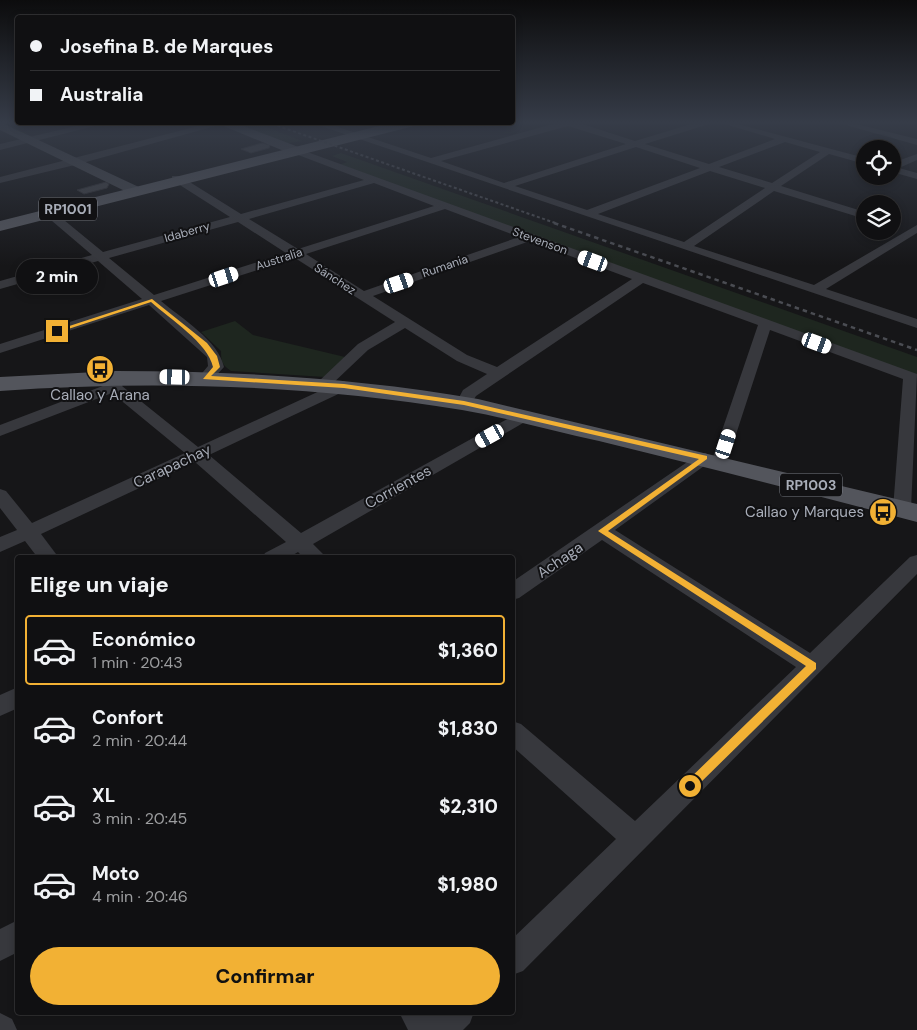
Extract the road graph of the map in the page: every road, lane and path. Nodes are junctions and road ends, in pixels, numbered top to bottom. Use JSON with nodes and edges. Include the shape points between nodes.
{"nodes":[{"id":1,"x":42,"y":170,"type":"edge"},
{"id":2,"x":93,"y":170,"type":"edge"},
{"id":3,"x":213,"y":170,"type":"edge"},
{"id":4,"x":347,"y":170,"type":"edge"},
{"id":5,"x":457,"y":170,"type":"edge"},
{"id":6,"x":554,"y":170,"type":"edge"},
{"id":7,"x":704,"y":170,"type":"edge"},
{"id":8,"x":717,"y":170,"type":"edge"},
{"id":9,"x":800,"y":170,"type":"edge"},
{"id":10,"x":901,"y":171,"type":"edge"},
{"id":11,"x":917,"y":176,"type":"edge"},
{"id":12,"x":178,"y":179,"type":"junction"},
{"id":13,"x":0,"y":180,"type":"edge"},
{"id":14,"x":374,"y":180,"type":"junction"},
{"id":15,"x":504,"y":186,"type":"junction"},
{"id":16,"x":775,"y":188,"type":"junction"},
{"id":17,"x":134,"y":190,"type":"junction"},
{"id":18,"x":444,"y":206,"type":"junction"},
{"id":19,"x":49,"y":213,"type":"junction"},
{"id":20,"x":856,"y":213,"type":"edge"},
{"id":21,"x":587,"y":214,"type":"junction"},
{"id":22,"x":239,"y":217,"type":"junction"},
{"id":23,"x":0,"y":221,"type":"edge"},
{"id":24,"x":0,"y":226,"type":"edge"},
{"id":25,"x":901,"y":228,"type":"edge"},
{"id":26,"x":915,"y":231,"type":"edge"},
{"id":27,"x":528,"y":237,"type":"junction"},
{"id":28,"x":684,"y":247,"type":"junction"},
{"id":29,"x":297,"y":254,"type":"junction"},
{"id":30,"x":100,"y":256,"type":"junction"},
{"id":31,"x":642,"y":278,"type":"junction"},
{"id":32,"x":0,"y":285,"type":"edge"},
{"id":33,"x":816,"y":290,"type":"junction"},
{"id":34,"x":362,"y":296,"type":"junction"},
{"id":35,"x":152,"y":300,"type":"junction"},
{"id":36,"x":404,"y":323,"type":"junction"},
{"id":37,"x":765,"y":324,"type":"junction"},
{"id":38,"x":917,"y":324,"type":"edge"},
{"id":39,"x":0,"y":349,"type":"edge"},
{"id":40,"x":498,"y":373,"type":"junction"},
{"id":41,"x":206,"y":378,"type":"junction"},
{"id":42,"x":914,"y":378,"type":"edge"},
{"id":43,"x":117,"y":382,"type":"junction"},
{"id":44,"x":0,"y":384,"type":"edge"},
{"id":45,"x":333,"y":386,"type":"junction"},
{"id":46,"x":464,"y":403,"type":"junction"},
{"id":47,"x":524,"y":416,"type":"junction"},
{"id":48,"x":0,"y":431,"type":"edge"},
{"id":49,"x":198,"y":455,"type":"junction"},
{"id":50,"x":712,"y":460,"type":"junction"},
{"id":51,"x":0,"y":495,"type":"edge"},
{"id":52,"x":910,"y":511,"type":"edge"},
{"id":53,"x":602,"y":531,"type":"junction"},
{"id":54,"x":28,"y":532,"type":"junction"},
{"id":55,"x":300,"y":542,"type":"junction"},
{"id":56,"x":0,"y":545,"type":"edge"},
{"id":57,"x":47,"y":555,"type":"edge"},
{"id":58,"x":277,"y":555,"type":"edge"},
{"id":59,"x":314,"y":555,"type":"edge"},
{"id":60,"x":917,"y":562,"type":"edge"},
{"id":61,"x":515,"y":591,"type":"edge"},
{"id":62,"x":812,"y":666,"type":"junction"},
{"id":63,"x":15,"y":698,"type":"edge"},
{"id":64,"x":0,"y":706,"type":"edge"},
{"id":65,"x":515,"y":734,"type":"edge"},
{"id":66,"x":636,"y":839,"type":"junction"},
{"id":67,"x":15,"y":936,"type":"edge"},
{"id":68,"x":0,"y":946,"type":"edge"},
{"id":69,"x":515,"y":957,"type":"edge"},
{"id":70,"x":416,"y":1015,"type":"edge"},
{"id":71,"x":456,"y":1015,"type":"edge"},
{"id":72,"x":428,"y":1030,"type":"edge"},
{"id":73,"x":441,"y":1030,"type":"edge"}],
"edges":[{"from":1,"to":13,"type":"street"},
{"from":2,"to":17,"type":"street"},
{"from":3,"to":12,"type":"main road","number":"RP1001"},
{"from":4,"to":14,"type":"street","name":"Stevenson"},
{"from":5,"to":15,"type":"street"},
{"from":6,"to":15,"type":"street"},
{"from":7,"to":21,"type":"street"},
{"from":8,"to":16,"type":"street"},
{"from":9,"to":16,"type":"street"},
{"from":10,"to":11,"type":"street"},
{"from":12,"to":17,"type":"main road","number":"RP1001"},
{"from":12,"to":22,"type":"street","name":"Sánchez"},
{"from":14,"to":18,"type":"street","name":"Stevenson"},
{"from":14,"to":22,"type":"street","name":"Idaberry"},
{"from":15,"to":21,"type":"street"},
{"from":16,"to":20,"type":"street"},
{"from":16,"to":28,"type":"street"},
{"from":17,"to":19,"type":"main road","number":"RP1001"},
{"from":17,"to":23,"type":"main road","number":"RP1001"},
{"from":18,"to":27,"type":"street","name":"Stevenson"},
{"from":18,"to":29,"type":"street","name":"Australia"},
{"from":19,"to":24,"type":"main road","number":"RP1001"},
{"from":19,"to":30,"type":"street"},
{"from":21,"to":28,"type":"street"},
{"from":22,"to":29,"type":"street","name":"Sánchez"},
{"from":22,"to":30,"type":"street","name":"Idaberry"},
{"from":25,"to":26,"type":"street"},
{"from":26,"to":33,"type":"street"},
{"from":27,"to":31,"type":"street","name":"Stevenson"},
{"from":27,"to":34,"type":"street","name":"Rumania"},
{"from":28,"to":33,"type":"street"},
{"from":29,"to":34,"type":"street","name":"Sánchez"},
{"from":29,"to":35,"type":"street","name":"Australia"},
{"from":30,"to":32,"type":"street","name":"Idaberry"},
{"from":30,"to":35,"type":"street"},
{"from":31,"to":37,"type":"street","name":"Stevenson"},
{"from":31,"to":40,"type":"street"},
{"from":33,"to":38,"type":"street"},
{"from":34,"to":36,"type":"street","name":"Sánchez"},
{"from":35,"to":39,"type":"street","name":"Australia"},
{"from":35,"to":41,"type":"street","via":[[214,356],[216,367]]},
{"from":36,"to":40,"type":"street","name":"Sánchez","via":[[462,358]]},
{"from":36,"to":45,"type":"street","name":"Carapachay","via":[[363,347]]},
{"from":37,"to":42,"type":"street","name":"Stevenson"},
{"from":37,"to":50,"type":"street"},
{"from":40,"to":46,"type":"street","via":[[469,393]]},
{"from":41,"to":43,"type":"main road","number":"RP1003"},
{"from":41,"to":45,"type":"main road","number":"RP1003"},
{"from":42,"to":52,"type":"street"},
{"from":43,"to":44,"type":"main road","number":"RP1003"},
{"from":43,"to":48,"type":"street"},
{"from":43,"to":49,"type":"street"},
{"from":45,"to":46,"type":"main road","number":"RP1003"},
{"from":45,"to":49,"type":"street","name":"Carapachay"},
{"from":46,"to":47,"type":"main road","number":"RP1003"},
{"from":47,"to":50,"type":"main road","number":"RP1003"},
{"from":47,"to":55,"type":"street","name":"Corrientes"},
{"from":49,"to":54,"type":"street","name":"Carapachay"},
{"from":49,"to":55,"type":"street"},
{"from":50,"to":52,"type":"main road","number":"RP1003"},
{"from":50,"to":53,"type":"street","name":"Achaga"},
{"from":51,"to":54,"type":"street"},
{"from":53,"to":61,"type":"street","name":"Achaga"},
{"from":53,"to":62,"type":"street"},
{"from":54,"to":56,"type":"street","name":"Carapachay"},
{"from":54,"to":57,"type":"street"},
{"from":55,"to":58,"type":"street","name":"Corrientes"},
{"from":55,"to":59,"type":"street"},
{"from":60,"to":62,"type":"street"},
{"from":62,"to":66,"type":"street"},
{"from":63,"to":64,"type":"street"},
{"from":65,"to":66,"type":"street"},
{"from":66,"to":69,"type":"street"},
{"from":67,"to":68,"type":"street"},
{"from":70,"to":72,"type":"street"},
{"from":71,"to":73,"type":"street"}]}
